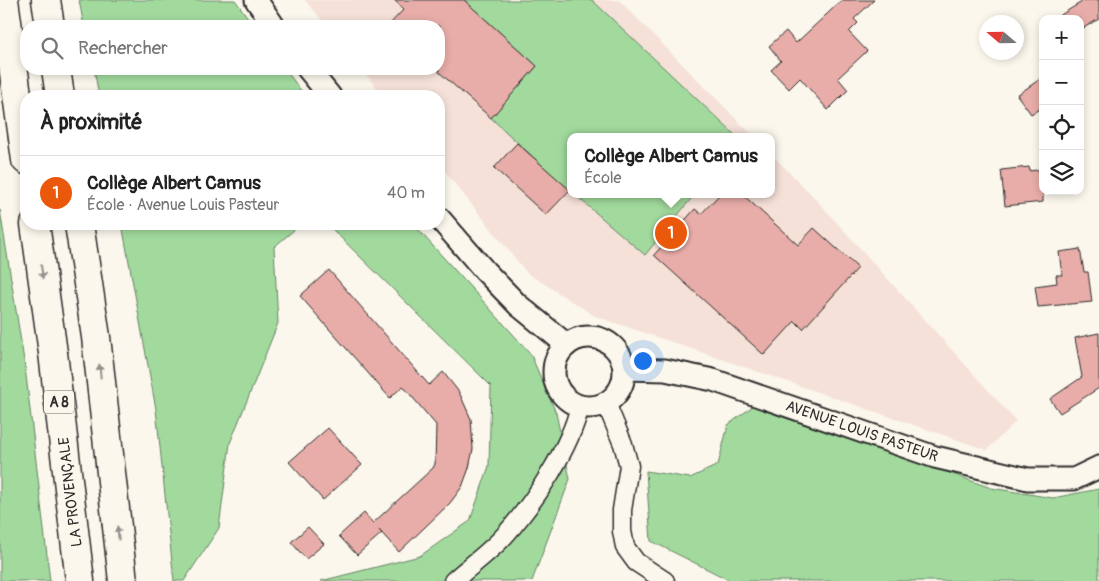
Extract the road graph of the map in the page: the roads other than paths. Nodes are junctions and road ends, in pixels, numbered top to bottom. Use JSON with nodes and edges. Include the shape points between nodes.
{"nodes":[{"id":1,"x":4,"y":0,"type":"edge"},
{"id":2,"x":46,"y":0,"type":"edge"},
{"id":3,"x":256,"y":0,"type":"edge"},
{"id":4,"x":49,"y":20,"type":"edge"},
{"id":5,"x":270,"y":20,"type":"edge"},
{"id":6,"x":57,"y":75,"type":"edge"},
{"id":7,"x":313,"y":75,"type":"edge"},
{"id":8,"x":59,"y":90,"type":"edge"},
{"id":9,"x":325,"y":90,"type":"edge"},
{"id":10,"x":20,"y":116,"type":"edge"},
{"id":11,"x":445,"y":225,"type":"edge"},
{"id":12,"x":36,"y":230,"type":"edge"},
{"id":13,"x":80,"y":230,"type":"edge"},
{"id":14,"x":567,"y":345,"type":"junction"},
{"id":15,"x":625,"y":369,"type":"junction"},
{"id":16,"x":606,"y":403,"type":"junction"},
{"id":17,"x":580,"y":406,"type":"junction"},
{"id":18,"x":1099,"y":467,"type":"edge"},
{"id":19,"x":80,"y":581,"type":"edge"},
{"id":20,"x":123,"y":581,"type":"edge"},
{"id":21,"x":453,"y":581,"type":"edge"},
{"id":22,"x":665,"y":581,"type":"edge"}],
"edges":[{"from":1,"to":10,"type":"highway"},
{"from":2,"to":4,"type":"highway"},
{"from":3,"to":5,"type":"street"},
{"from":6,"to":8,"type":"highway"},
{"from":7,"to":9,"type":"street"},
{"from":11,"to":14,"type":"street","via":[[518,305]]},
{"from":12,"to":19,"type":"highway","name":"LA PROVENÇALE","number":"A 8","one_way":true},
{"from":20,"to":13,"type":"highway","one_way":true,"via":[[96,337]]},
{"from":14,"to":15,"type":"street","via":[[587,336],[598,337],[616,349]]},
{"from":14,"to":17,"type":"street","via":[[558,355],[554,367],[555,380],[560,391]]},
{"from":15,"to":16,"type":"street","via":[[621,388]]},
{"from":15,"to":18,"type":"street","name":"AVENUE LOUIS PASTEUR","via":[[665,370],[712,380],[935,457],[1028,479],[1074,479]]},
{"from":16,"to":17,"type":"street"},
{"from":16,"to":22,"type":"street","via":[[630,466],[622,510],[625,547],[636,562]]},
{"from":17,"to":21,"type":"street","via":[[577,420],[537,492],[505,536]]}]}
